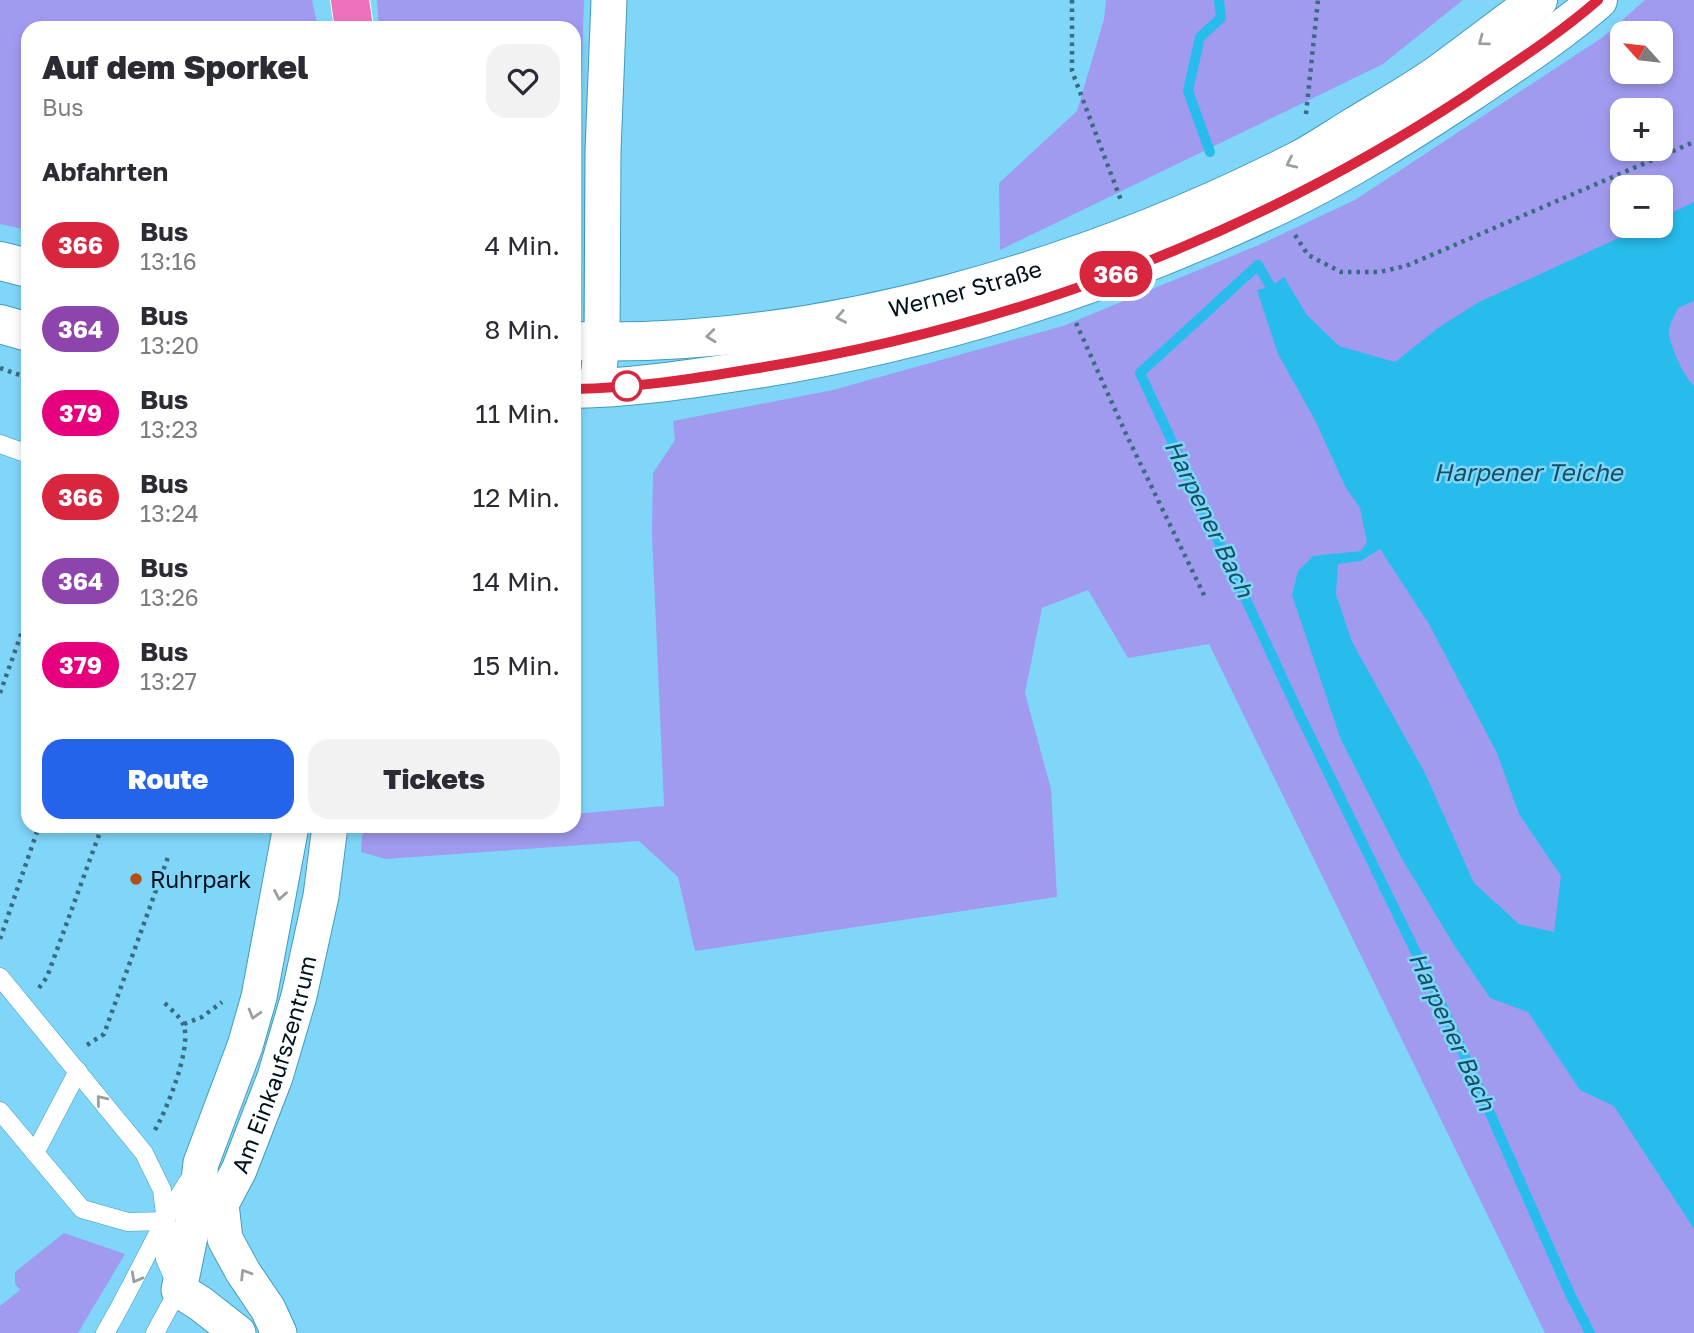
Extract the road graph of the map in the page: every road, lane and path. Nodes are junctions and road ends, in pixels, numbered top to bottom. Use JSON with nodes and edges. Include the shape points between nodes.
{"nodes":[{"id":1,"x":350,"y":0,"type":"edge"},
{"id":2,"x":609,"y":0,"type":"edge"},
{"id":3,"x":1072,"y":0,"type":"edge"},
{"id":4,"x":1318,"y":0,"type":"edge"},
{"id":5,"x":1538,"y":0,"type":"edge"},
{"id":6,"x":1598,"y":0,"type":"edge"},
{"id":7,"x":353,"y":21,"type":"edge"},
{"id":8,"x":1306,"y":117,"type":"dead end"},
{"id":9,"x":1694,"y":142,"type":"edge"},
{"id":10,"x":1279,"y":205,"type":"junction"},
{"id":11,"x":1133,"y":233,"type":"junction"},
{"id":12,"x":0,"y":261,"type":"edge"},
{"id":13,"x":21,"y":266,"type":"edge"},
{"id":14,"x":1073,"y":316,"type":"dead end"},
{"id":15,"x":0,"y":324,"type":"edge"},
{"id":16,"x":21,"y":330,"type":"edge"},
{"id":17,"x":588,"y":341,"type":"edge"},
{"id":18,"x":0,"y":368,"type":"edge"},
{"id":19,"x":21,"y":376,"type":"edge"},
{"id":20,"x":586,"y":389,"type":"edge"},
{"id":21,"x":0,"y":444,"type":"edge"},
{"id":22,"x":21,"y":452,"type":"edge"},
{"id":23,"x":1205,"y":597,"type":"dead end"},
{"id":24,"x":21,"y":634,"type":"edge"},
{"id":25,"x":0,"y":693,"type":"edge"},
{"id":26,"x":37,"y":833,"type":"edge"},
{"id":27,"x":100,"y":833,"type":"edge"},
{"id":28,"x":290,"y":833,"type":"edge"},
{"id":29,"x":329,"y":833,"type":"edge"},
{"id":30,"x":168,"y":857,"type":"dead end"},
{"id":31,"x":0,"y":939,"type":"edge"},
{"id":32,"x":0,"y":977,"type":"edge"},
{"id":33,"x":163,"y":1001,"type":"dead end"},
{"id":34,"x":25,"y":1007,"type":"junction"},
{"id":35,"x":65,"y":1055,"type":"junction"},
{"id":36,"x":78,"y":1071,"type":"junction"},
{"id":37,"x":0,"y":1111,"type":"edge"},
{"id":38,"x":35,"y":1153,"type":"junction"},
{"id":39,"x":144,"y":1153,"type":"junction"},
{"id":40,"x":201,"y":1163,"type":"junction"},
{"id":41,"x":221,"y":1204,"type":"junction"},
{"id":42,"x":166,"y":1221,"type":"junction"},
{"id":43,"x":179,"y":1290,"type":"junction"},
{"id":44,"x":105,"y":1333,"type":"edge"},
{"id":45,"x":155,"y":1333,"type":"edge"},
{"id":46,"x":238,"y":1333,"type":"edge"},
{"id":47,"x":279,"y":1333,"type":"edge"}],
"edges":[{"from":1,"to":7,"type":"highway"},
{"from":2,"to":17,"type":"street"},
{"from":3,"to":11,"type":"path","via":[[1072,71]]},
{"from":4,"to":8,"type":"path"},
{"from":5,"to":11,"type":"main road","name":"Werner Straße","one_way":true,"via":[[1438,74],[1302,158]]},
{"from":6,"to":10,"type":"main road","name":"Werner Straße","via":[[1429,120]]},
{"from":9,"to":10,"type":"path","via":[[1406,266],[1379,272],[1340,272],[1308,255]]},
{"from":10,"to":20,"type":"main road","name":"Werner Straße","via":[[1155,259],[912,347],[681,381]]},
{"from":11,"to":17,"type":"main road","name":"Werner Straße","one_way":true,"via":[[980,286],[882,309],[779,329],[690,339]]},
{"from":12,"to":13,"type":"main road"},
{"from":14,"to":23,"type":"path"},
{"from":15,"to":16,"type":"main road"},
{"from":17,"to":20,"type":"street"},
{"from":18,"to":19,"type":"path"},
{"from":21,"to":22,"type":"lane"},
{"from":24,"to":25,"type":"path"},
{"from":26,"to":31,"type":"path"},
{"from":27,"to":34,"type":"path","via":[[47,977]]},
{"from":28,"to":40,"type":"street","name":"Am Einkaufszentrum","one_way":true,"via":[[260,997]]},
{"from":29,"to":41,"type":"street","name":"Am Einkaufszentrum","via":[[299,996],[266,1102]]},
{"from":30,"to":35,"type":"path","via":[[104,1034]]},
{"from":32,"to":34,"type":"lane","name":"Am Einkaufszentrum"},
{"from":33,"to":39,"type":"path","via":[[184,1024],[185,1045],[161,1120]]},
{"from":34,"to":35,"type":"lane","name":"Am Einkaufszentrum"},
{"from":35,"to":36,"type":"lane","name":"Am Einkaufszentrum"},
{"from":36,"to":38,"type":"lane"},
{"from":39,"to":36,"type":"lane","name":"Am Einkaufszentrum","one_way":true},
{"from":37,"to":38,"type":"lane"},
{"from":38,"to":42,"type":"lane","via":[[82,1209],[128,1222]]},
{"from":39,"to":42,"type":"lane","name":"Am Einkaufszentrum","via":[[162,1190]]},
{"from":40,"to":42,"type":"lane","name":"Am Einkaufszentrum"},
{"from":40,"to":43,"type":"street","name":"Am Einkaufszentrum"},
{"from":41,"to":43,"type":"lane","name":"Am Einkaufszentrum"},
{"from":47,"to":41,"type":"street","one_way":true,"via":[[225,1239]]},
{"from":42,"to":43,"type":"lane","name":"Am Einkaufszentrum","via":[[165,1259]]},
{"from":42,"to":44,"type":"lane","name":"Am Einkaufszentrum","one_way":true},
{"from":43,"to":45,"type":"lane","name":"Am Einkaufszentrum"},
{"from":43,"to":46,"type":"street"}]}
